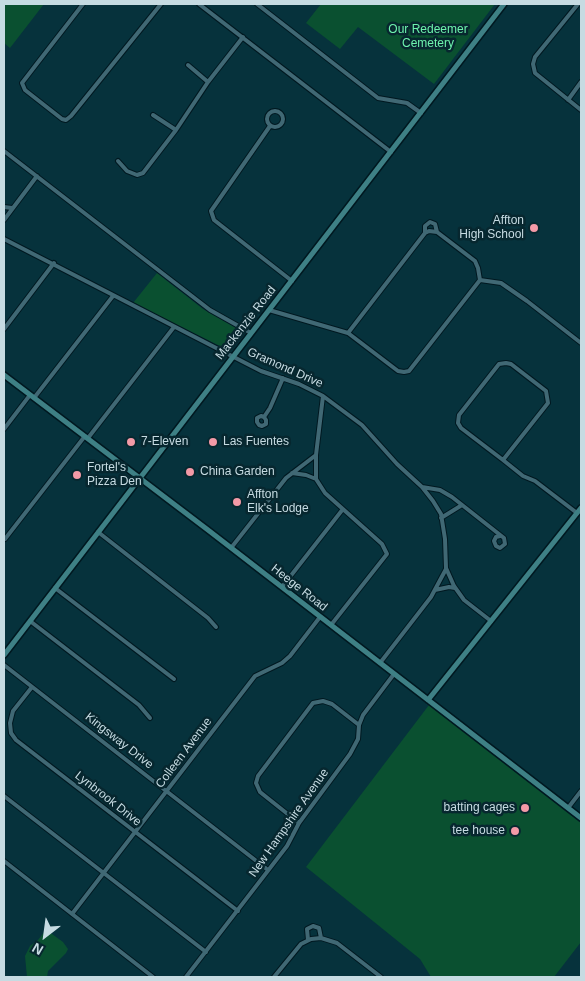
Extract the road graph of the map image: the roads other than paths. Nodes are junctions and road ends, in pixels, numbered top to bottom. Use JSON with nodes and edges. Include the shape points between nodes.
{"nodes":[{"id":1,"x":83,"y":4,"type":"edge"},
{"id":2,"x":161,"y":4,"type":"edge"},
{"id":3,"x":199,"y":4,"type":"edge"},
{"id":4,"x":257,"y":4,"type":"edge"},
{"id":5,"x":504,"y":4,"type":"edge"},
{"id":6,"x":579,"y":5,"type":"edge"},
{"id":7,"x":243,"y":37,"type":"junction"},
{"id":8,"x":188,"y":65,"type":"dead end"},
{"id":9,"x":208,"y":82,"type":"junction"},
{"id":10,"x":581,"y":82,"type":"edge"},
{"id":11,"x":568,"y":100,"type":"junction"},
{"id":12,"x":581,"y":110,"type":"edge"},
{"id":13,"x":421,"y":113,"type":"junction"},
{"id":14,"x":153,"y":115,"type":"dead end"},
{"id":15,"x":270,"y":126,"type":"junction"},
{"id":16,"x":176,"y":130,"type":"junction"},
{"id":17,"x":4,"y":151,"type":"edge"},
{"id":18,"x":391,"y":153,"type":"junction"},
{"id":19,"x":118,"y":160,"type":"dead end"},
{"id":20,"x":37,"y":176,"type":"junction"},
{"id":21,"x":4,"y":207,"type":"edge"},
{"id":22,"x":12,"y":208,"type":"junction"},
{"id":23,"x":4,"y":220,"type":"edge"},
{"id":24,"x":427,"y":232,"type":"junction"},
{"id":25,"x":437,"y":232,"type":"junction"},
{"id":26,"x":4,"y":239,"type":"edge"},
{"id":27,"x":54,"y":263,"type":"junction"},
{"id":28,"x":480,"y":280,"type":"junction"},
{"id":29,"x":292,"y":281,"type":"junction"},
{"id":30,"x":113,"y":296,"type":"junction"},
{"id":31,"x":269,"y":310,"type":"junction"},
{"id":32,"x":174,"y":327,"type":"junction"},
{"id":33,"x":4,"y":329,"type":"edge"},
{"id":34,"x":348,"y":333,"type":"junction"},
{"id":35,"x":251,"y":334,"type":"junction"},
{"id":36,"x":581,"y":343,"type":"edge"},
{"id":37,"x":234,"y":356,"type":"junction"},
{"id":38,"x":4,"y":375,"type":"edge"},
{"id":39,"x":282,"y":378,"type":"junction"},
{"id":40,"x":32,"y":396,"type":"junction"},
{"id":41,"x":323,"y":396,"type":"junction"},
{"id":42,"x":264,"y":417,"type":"dead end"},
{"id":43,"x":4,"y":429,"type":"edge"},
{"id":44,"x":86,"y":437,"type":"junction"},
{"id":45,"x":316,"y":455,"type":"junction"},
{"id":46,"x":503,"y":460,"type":"junction"},
{"id":47,"x":292,"y":473,"type":"junction"},
{"id":48,"x":139,"y":478,"type":"junction"},
{"id":49,"x":316,"y":479,"type":"junction"},
{"id":50,"x":422,"y":487,"type":"junction"},
{"id":51,"x":462,"y":505,"type":"junction"},
{"id":52,"x":581,"y":508,"type":"edge"},
{"id":53,"x":343,"y":509,"type":"junction"},
{"id":54,"x":577,"y":513,"type":"junction"},
{"id":55,"x":441,"y":518,"type":"junction"},
{"id":56,"x":98,"y":532,"type":"junction"},
{"id":57,"x":500,"y":536,"type":"dead end"},
{"id":58,"x":5,"y":538,"type":"edge"},
{"id":59,"x":231,"y":548,"type":"junction"},
{"id":60,"x":446,"y":568,"type":"junction"},
{"id":61,"x":282,"y":587,"type":"junction"},
{"id":62,"x":55,"y":588,"type":"junction"},
{"id":63,"x":455,"y":588,"type":"junction"},
{"id":64,"x":435,"y":590,"type":"junction"},
{"id":65,"x":320,"y":616,"type":"junction"},
{"id":66,"x":30,"y":621,"type":"junction"},
{"id":67,"x":491,"y":621,"type":"junction"},
{"id":68,"x":331,"y":625,"type":"junction"},
{"id":69,"x":216,"y":627,"type":"dead end"},
{"id":70,"x":4,"y":655,"type":"edge"},
{"id":71,"x":380,"y":663,"type":"junction"},
{"id":72,"x":4,"y":665,"type":"edge"},
{"id":73,"x":394,"y":674,"type":"junction"},
{"id":74,"x":174,"y":679,"type":"dead end"},
{"id":75,"x":32,"y":687,"type":"junction"},
{"id":76,"x":428,"y":700,"type":"junction"},
{"id":77,"x":150,"y":718,"type":"dead end"},
{"id":78,"x":359,"y":725,"type":"junction"},
{"id":79,"x":581,"y":791,"type":"edge"},
{"id":80,"x":167,"y":792,"type":"junction"},
{"id":81,"x":4,"y":796,"type":"edge"},
{"id":82,"x":568,"y":808,"type":"junction"},
{"id":83,"x":581,"y":818,"type":"edge"},
{"id":84,"x":299,"y":823,"type":"junction"},
{"id":85,"x":136,"y":832,"type":"junction"},
{"id":86,"x":4,"y":862,"type":"edge"},
{"id":87,"x":268,"y":870,"type":"junction"},
{"id":88,"x":104,"y":873,"type":"junction"},
{"id":89,"x":238,"y":911,"type":"junction"},
{"id":90,"x":72,"y":914,"type":"junction"},
{"id":91,"x":320,"y":938,"type":"junction"},
{"id":92,"x":308,"y":940,"type":"junction"},
{"id":93,"x":206,"y":952,"type":"junction"},
{"id":94,"x":153,"y":977,"type":"edge"},
{"id":95,"x":186,"y":977,"type":"edge"},
{"id":96,"x":274,"y":977,"type":"edge"},
{"id":97,"x":381,"y":977,"type":"edge"}],
"edges":[{"from":1,"to":2,"type":"street","via":[[22,83],[25,90],[66,120]]},
{"from":3,"to":7,"type":"street"},
{"from":4,"to":13,"type":"street","via":[[378,98],[407,103]]},
{"from":5,"to":13,"type":"street","name":"Mackenzie Road"},
{"from":6,"to":11,"type":"street","via":[[535,57],[533,64],[535,73]]},
{"from":7,"to":9,"type":"street"},
{"from":7,"to":18,"type":"street"},
{"from":8,"to":9,"type":"street"},
{"from":9,"to":16,"type":"street"},
{"from":10,"to":11,"type":"street"},
{"from":11,"to":12,"type":"street"},
{"from":13,"to":18,"type":"street","name":"Mackenzie Road"},
{"from":14,"to":16,"type":"street"},
{"from":15,"to":15,"type":"street","via":[[282,124],[280,112],[268,114]]},
{"from":15,"to":29,"type":"street","via":[[211,211],[214,220]]},
{"from":16,"to":19,"type":"street","via":[[143,173],[137,175],[126,171]]},
{"from":17,"to":20,"type":"street"},
{"from":18,"to":29,"type":"street","name":"Mackenzie Road"},
{"from":20,"to":22,"type":"street"},
{"from":20,"to":35,"type":"street","via":[[210,310]]},
{"from":21,"to":22,"type":"street"},
{"from":22,"to":23,"type":"street"},
{"from":24,"to":25,"type":"street"},
{"from":24,"to":25,"type":"street","via":[[425,226],[430,222],[435,224]]},
{"from":24,"to":34,"type":"street"},
{"from":25,"to":28,"type":"street","via":[[475,261]]},
{"from":26,"to":27,"type":"street","name":"Gramond Drive"},
{"from":27,"to":30,"type":"street","name":"Gramond Drive"},
{"from":27,"to":33,"type":"street"},
{"from":28,"to":34,"type":"street","via":[[409,370],[398,372]]},
{"from":28,"to":36,"type":"street","via":[[501,283]]},
{"from":29,"to":31,"type":"street","name":"Mackenzie Road"},
{"from":30,"to":32,"type":"street","name":"Gramond Drive"},
{"from":30,"to":40,"type":"street"},
{"from":31,"to":34,"type":"street"},
{"from":31,"to":35,"type":"street","name":"Mackenzie Road"},
{"from":32,"to":37,"type":"street","name":"Gramond Drive"},
{"from":32,"to":44,"type":"street"},
{"from":35,"to":37,"type":"street","name":"Mackenzie Road"},
{"from":37,"to":39,"type":"street","name":"Gramond Drive"},
{"from":37,"to":48,"type":"street","name":"Mackenzie Road"},
{"from":38,"to":40,"type":"street","name":"Heege Road"},
{"from":39,"to":41,"type":"street","name":"Gramond Drive"},
{"from":39,"to":42,"type":"street"},
{"from":40,"to":43,"type":"street"},
{"from":40,"to":44,"type":"street","name":"Heege Road"},
{"from":41,"to":45,"type":"street"},
{"from":41,"to":50,"type":"street","name":"Gramond Drive","via":[[362,425]]},
{"from":44,"to":48,"type":"street","name":"Heege Road"},
{"from":44,"to":58,"type":"street"},
{"from":45,"to":47,"type":"street"},
{"from":45,"to":49,"type":"street"},
{"from":46,"to":46,"type":"street","via":[[458,423],[459,415],[499,364],[506,363],[546,391],[548,403]]},
{"from":46,"to":54,"type":"street"},
{"from":47,"to":49,"type":"street"},
{"from":47,"to":59,"type":"street"},
{"from":48,"to":56,"type":"street","name":"Mackenzie Road"},
{"from":48,"to":59,"type":"street","name":"Heege Road"},
{"from":49,"to":53,"type":"street","via":[[325,493]]},
{"from":50,"to":51,"type":"street","via":[[440,490]]},
{"from":50,"to":55,"type":"street","name":"Gramond Drive"},
{"from":51,"to":55,"type":"street"},
{"from":51,"to":57,"type":"street"},
{"from":52,"to":54,"type":"street"},
{"from":53,"to":61,"type":"street"},
{"from":53,"to":68,"type":"street","via":[[382,544],[387,554]]},
{"from":54,"to":67,"type":"street"},
{"from":55,"to":60,"type":"street","name":"Gramond Drive"},
{"from":56,"to":62,"type":"street","name":"Mackenzie Road"},
{"from":56,"to":69,"type":"street"},
{"from":59,"to":61,"type":"street","name":"Heege Road"},
{"from":60,"to":63,"type":"street","name":"Gramond Drive"},
{"from":60,"to":64,"type":"street"},
{"from":61,"to":65,"type":"street","name":"Heege Road"},
{"from":62,"to":66,"type":"street","name":"Mackenzie Road"},
{"from":62,"to":74,"type":"street"},
{"from":63,"to":64,"type":"street"},
{"from":63,"to":67,"type":"street","name":"Gramond Drive","via":[[464,600]]},
{"from":64,"to":71,"type":"street"},
{"from":65,"to":68,"type":"street","name":"Heege Road"},
{"from":65,"to":80,"type":"street","name":"Colleen Avenue","via":[[290,656],[255,676]]},
{"from":66,"to":70,"type":"street","name":"Mackenzie Road"},
{"from":66,"to":77,"type":"street","via":[[139,704]]},
{"from":67,"to":76,"type":"street"},
{"from":68,"to":71,"type":"street","name":"Heege Road"},
{"from":71,"to":73,"type":"street","name":"Heege Road"},
{"from":72,"to":75,"type":"street","name":"Kingsway Drive"},
{"from":73,"to":76,"type":"street","name":"Heege Road"},
{"from":73,"to":78,"type":"street","name":"New Hampshire Avenue"},
{"from":75,"to":80,"type":"street","name":"Kingsway Drive"},
{"from":75,"to":85,"type":"street","name":"Lynbrook Drive","via":[[12,712],[11,734]]},
{"from":76,"to":82,"type":"street","name":"Heege Road"},
{"from":78,"to":84,"type":"street","name":"New Hampshire Avenue","via":[[358,739],[350,754]]},
{"from":78,"to":84,"type":"street","via":[[332,704],[323,701],[313,703],[258,776],[256,783],[260,792]]},
{"from":79,"to":82,"type":"street"},
{"from":80,"to":85,"type":"street","name":"Colleen Avenue"},
{"from":80,"to":87,"type":"street","name":"Kingsway Drive"},
{"from":81,"to":88,"type":"street"},
{"from":82,"to":83,"type":"street","name":"Heege Road"},
{"from":84,"to":87,"type":"street","name":"New Hampshire Avenue","via":[[287,846]]},
{"from":85,"to":88,"type":"street","name":"Colleen Avenue"},
{"from":85,"to":89,"type":"street","name":"Lynbrook Drive"},
{"from":86,"to":90,"type":"street"},
{"from":87,"to":89,"type":"street","name":"New Hampshire Avenue"},
{"from":88,"to":90,"type":"street","name":"Colleen Avenue"},
{"from":88,"to":93,"type":"street"},
{"from":89,"to":93,"type":"street","name":"New Hampshire Avenue"},
{"from":90,"to":94,"type":"street"},
{"from":91,"to":92,"type":"street"},
{"from":91,"to":92,"type":"street","via":[[318,928],[313,926],[306,932]]},
{"from":91,"to":97,"type":"street","via":[[337,943]]},
{"from":92,"to":96,"type":"street","via":[[298,947]]},
{"from":93,"to":95,"type":"street","name":"New Hampshire Avenue"}]}
